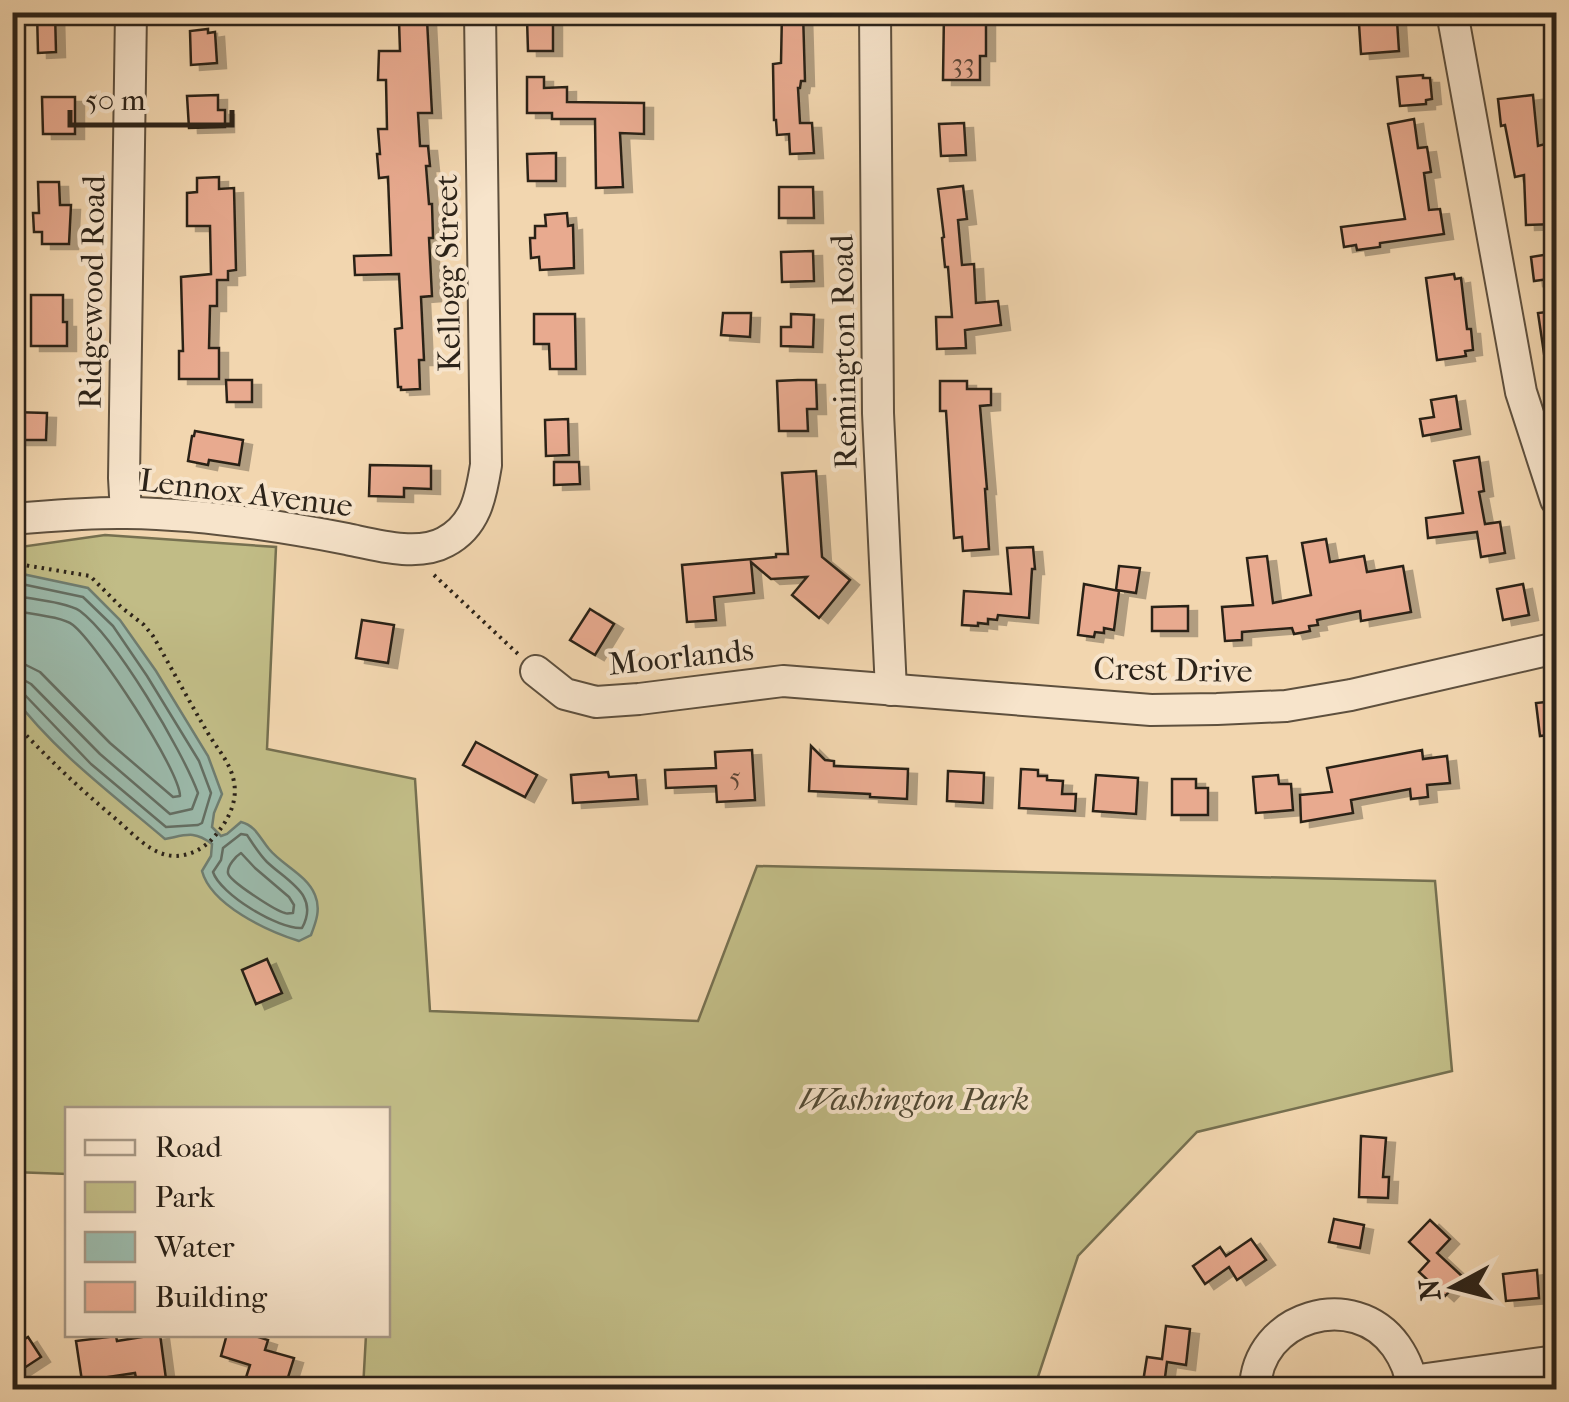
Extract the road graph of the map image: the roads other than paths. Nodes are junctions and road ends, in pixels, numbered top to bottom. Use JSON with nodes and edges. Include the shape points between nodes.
{"nodes":[{"id":1,"x":131,"y":12,"type":"edge"},
{"id":2,"x":480,"y":12,"type":"edge"},
{"id":3,"x":875,"y":12,"type":"edge"},
{"id":4,"x":1452,"y":12,"type":"edge"},
{"id":5,"x":1556,"y":500,"type":"edge"},
{"id":6,"x":126,"y":513,"type":"junction"},
{"id":7,"x":12,"y":519,"type":"edge"},
{"id":8,"x":466,"y":528,"type":"joint"},
{"id":9,"x":1556,"y":648,"type":"edge"},
{"id":10,"x":536,"y":670,"type":"road end"},
{"id":11,"x":783,"y":681,"type":"joint"},
{"id":12,"x":891,"y":690,"type":"junction"},
{"id":13,"x":1556,"y":1361,"type":"edge"},
{"id":14,"x":1411,"y":1385,"type":"edge"},
{"id":15,"x":1255,"y":1390,"type":"edge"}],
"edges":[{"from":1,"to":6,"type":"street","name":"Ridgewood Road"},
{"from":2,"to":8,"type":"street","name":"Kellogg Street","via":[[486,465]]},
{"from":3,"to":12,"type":"street","name":"Remington Road","via":[[878,413]]},
{"from":4,"to":5,"type":"street","via":[[1521,392]]},
{"from":6,"to":7,"type":"street","name":"Lennox Avenue"},
{"from":6,"to":8,"type":"street","name":"Lennox Avenue","via":[[224,520],[415,549],[442,544]]},
{"from":9,"to":12,"type":"street","name":"Crest Drive","via":[[1286,706],[1151,710]]},
{"from":10,"to":11,"type":"street","name":"Moorlands","via":[[566,694],[596,702]]},
{"from":11,"to":12,"type":"street","name":"Crest Drive"},
{"from":13,"to":14,"type":"street"},
{"from":14,"to":15,"type":"street","via":[[1404,1358],[1370,1322],[1322,1314],[1278,1336],[1264,1356]]}]}
